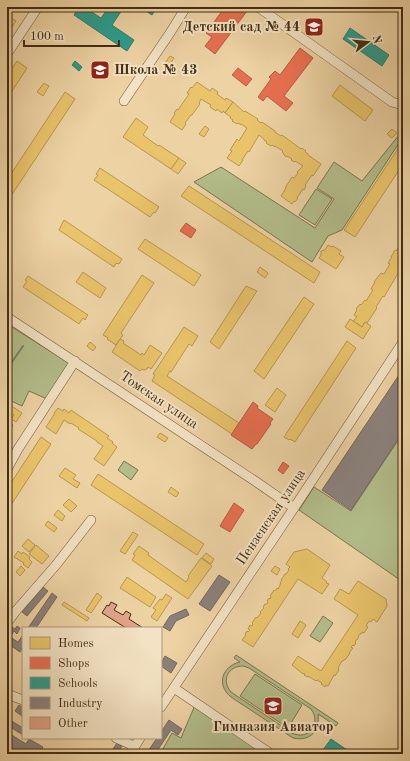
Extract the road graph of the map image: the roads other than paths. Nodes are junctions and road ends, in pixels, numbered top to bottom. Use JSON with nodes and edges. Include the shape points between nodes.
{"nodes":[{"id":1,"x":38,"y":7,"type":"edge"},
{"id":2,"x":186,"y":7,"type":"edge"},
{"id":3,"x":258,"y":7,"type":"edge"},
{"id":4,"x":7,"y":54,"type":"edge"},
{"id":5,"x":124,"y":101,"type":"dead end"},
{"id":6,"x":403,"y":104,"type":"edge"},
{"id":7,"x":7,"y":317,"type":"edge"},
{"id":8,"x":403,"y":342,"type":"edge"},
{"id":9,"x":75,"y":361,"type":"junction"},
{"id":10,"x":7,"y":469,"type":"edge"},
{"id":11,"x":294,"y":508,"type":"junction"},
{"id":12,"x":91,"y":520,"type":"dead end"},
{"id":13,"x":7,"y":623,"type":"edge"},
{"id":14,"x":174,"y":688,"type":"junction"},
{"id":15,"x":7,"y":694,"type":"edge"},
{"id":16,"x":22,"y":700,"type":"edge"},
{"id":17,"x":162,"y":706,"type":"edge"},
{"id":18,"x":117,"y":739,"type":"edge"},
{"id":19,"x":139,"y":739,"type":"edge"},
{"id":20,"x":132,"y":750,"type":"edge"},
{"id":21,"x":271,"y":754,"type":"edge"}],
"edges":[{"from":1,"to":4,"type":"street"},
{"from":2,"to":5,"type":"street"},
{"from":3,"to":6,"type":"street","via":[[392,102]]},
{"from":7,"to":9,"type":"street","name":"Томская улица"},
{"from":8,"to":11,"type":"street","name":"Пензенская улица"},
{"from":9,"to":10,"type":"street"},
{"from":9,"to":11,"type":"street","name":"Томская улица"},
{"from":11,"to":14,"type":"street","name":"Пензенская улица"},
{"from":12,"to":13,"type":"street"},
{"from":14,"to":17,"type":"street","name":"Пензенская улица"},
{"from":14,"to":21,"type":"street"},
{"from":15,"to":16,"type":"street"},
{"from":18,"to":20,"type":"street"},
{"from":19,"to":20,"type":"street"}]}
